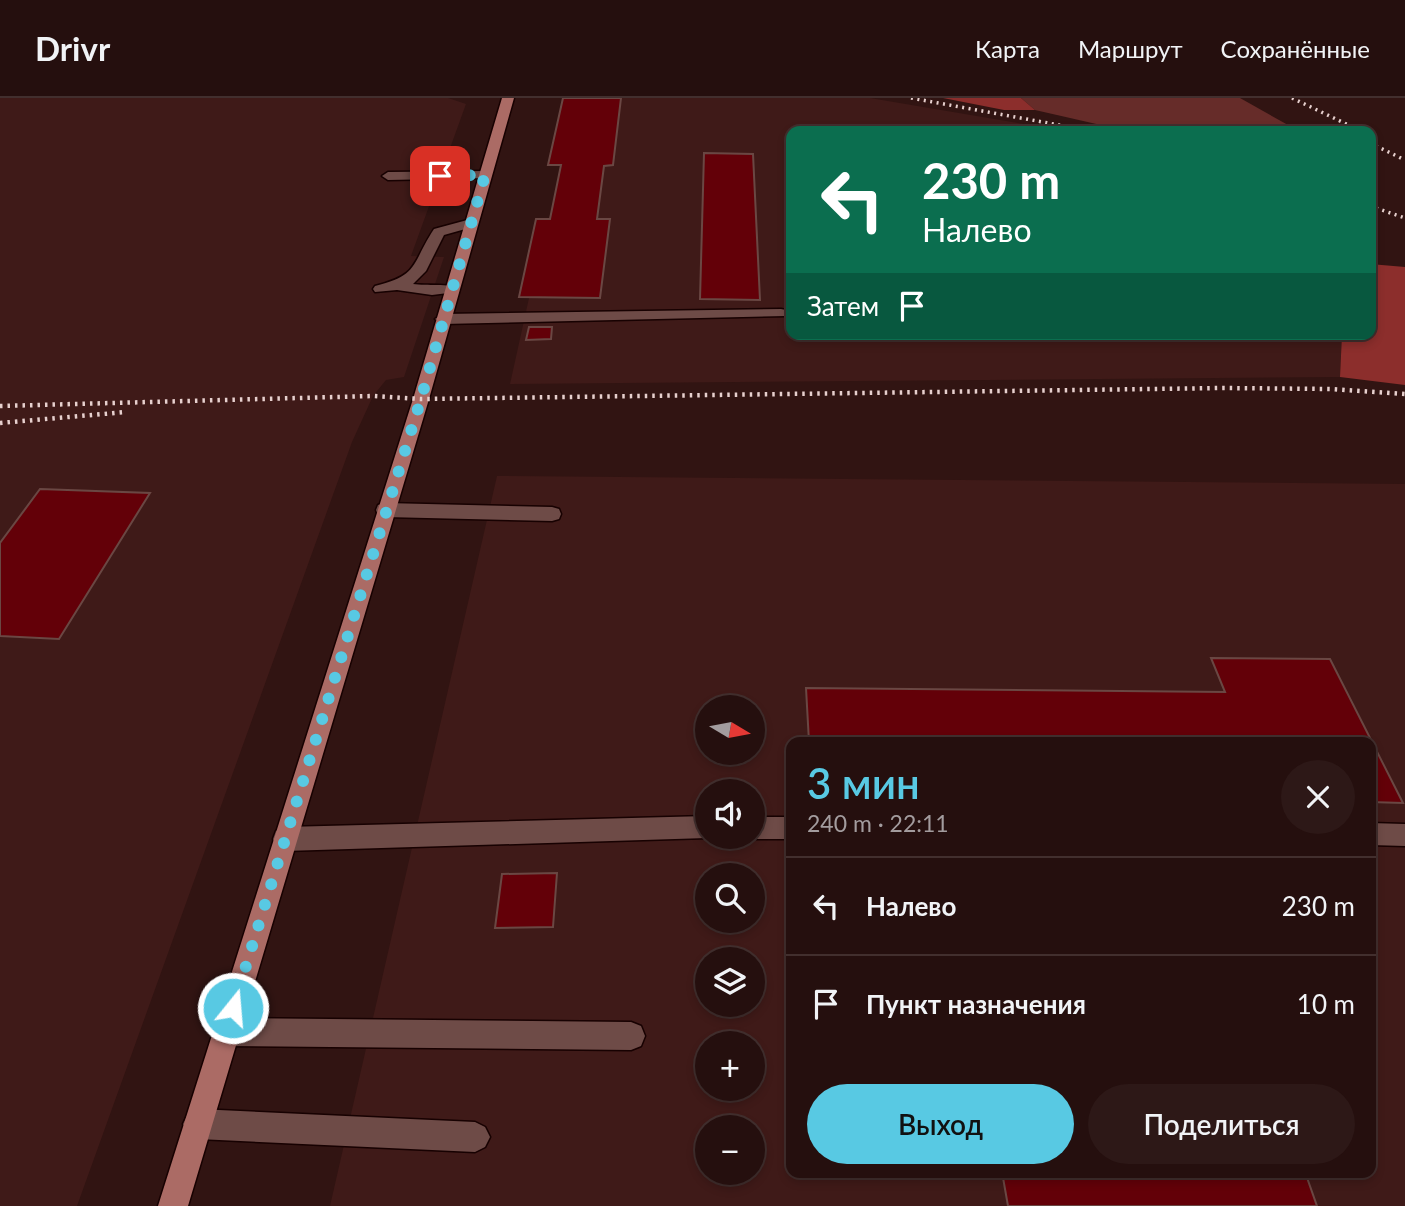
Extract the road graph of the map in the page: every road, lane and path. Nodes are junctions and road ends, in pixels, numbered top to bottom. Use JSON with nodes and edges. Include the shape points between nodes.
{"nodes":[{"id":1,"x":508,"y":98,"type":"edge"},
{"id":2,"x":485,"y":175,"type":"junction"},
{"id":3,"x":388,"y":176,"type":"dead end"},
{"id":4,"x":471,"y":223,"type":"junction"},
{"id":5,"x":400,"y":286,"type":"junction"},
{"id":6,"x":380,"y":289,"type":"dead end"},
{"id":7,"x":452,"y":289,"type":"junction"},
{"id":8,"x":781,"y":313,"type":"dead end"},
{"id":9,"x":443,"y":319,"type":"junction"},
{"id":10,"x":385,"y":510,"type":"junction"},
{"id":11,"x":552,"y":514,"type":"dead end"},
{"id":12,"x":695,"y":827,"type":"edge"},
{"id":13,"x":765,"y":828,"type":"edge"},
{"id":14,"x":786,"y":828,"type":"edge"},
{"id":15,"x":1376,"y":834,"type":"edge"},
{"id":16,"x":1405,"y":835,"type":"edge"},
{"id":17,"x":285,"y":839,"type":"junction"},
{"id":18,"x":226,"y":1032,"type":"junction"},
{"id":19,"x":631,"y":1036,"type":"dead end"},
{"id":20,"x":198,"y":1124,"type":"junction"},
{"id":21,"x":475,"y":1137,"type":"dead end"},
{"id":22,"x":173,"y":1206,"type":"edge"}],
"edges":[{"from":1,"to":2,"type":"main road"},
{"from":2,"to":3,"type":"lane"},
{"from":2,"to":4,"type":"main road"},
{"from":4,"to":5,"type":"lane","via":[[439,232],[416,277]]},
{"from":4,"to":7,"type":"main road"},
{"from":5,"to":6,"type":"lane"},
{"from":5,"to":7,"type":"lane"},
{"from":7,"to":9,"type":"main road"},
{"from":8,"to":9,"type":"lane"},
{"from":9,"to":10,"type":"main road"},
{"from":10,"to":11,"type":"lane"},
{"from":10,"to":17,"type":"main road"},
{"from":12,"to":17,"type":"lane"},
{"from":13,"to":14,"type":"lane"},
{"from":15,"to":16,"type":"lane"},
{"from":17,"to":18,"type":"main road"},
{"from":18,"to":19,"type":"lane"},
{"from":18,"to":20,"type":"main road"},
{"from":20,"to":21,"type":"lane"},
{"from":20,"to":22,"type":"main road"}]}
